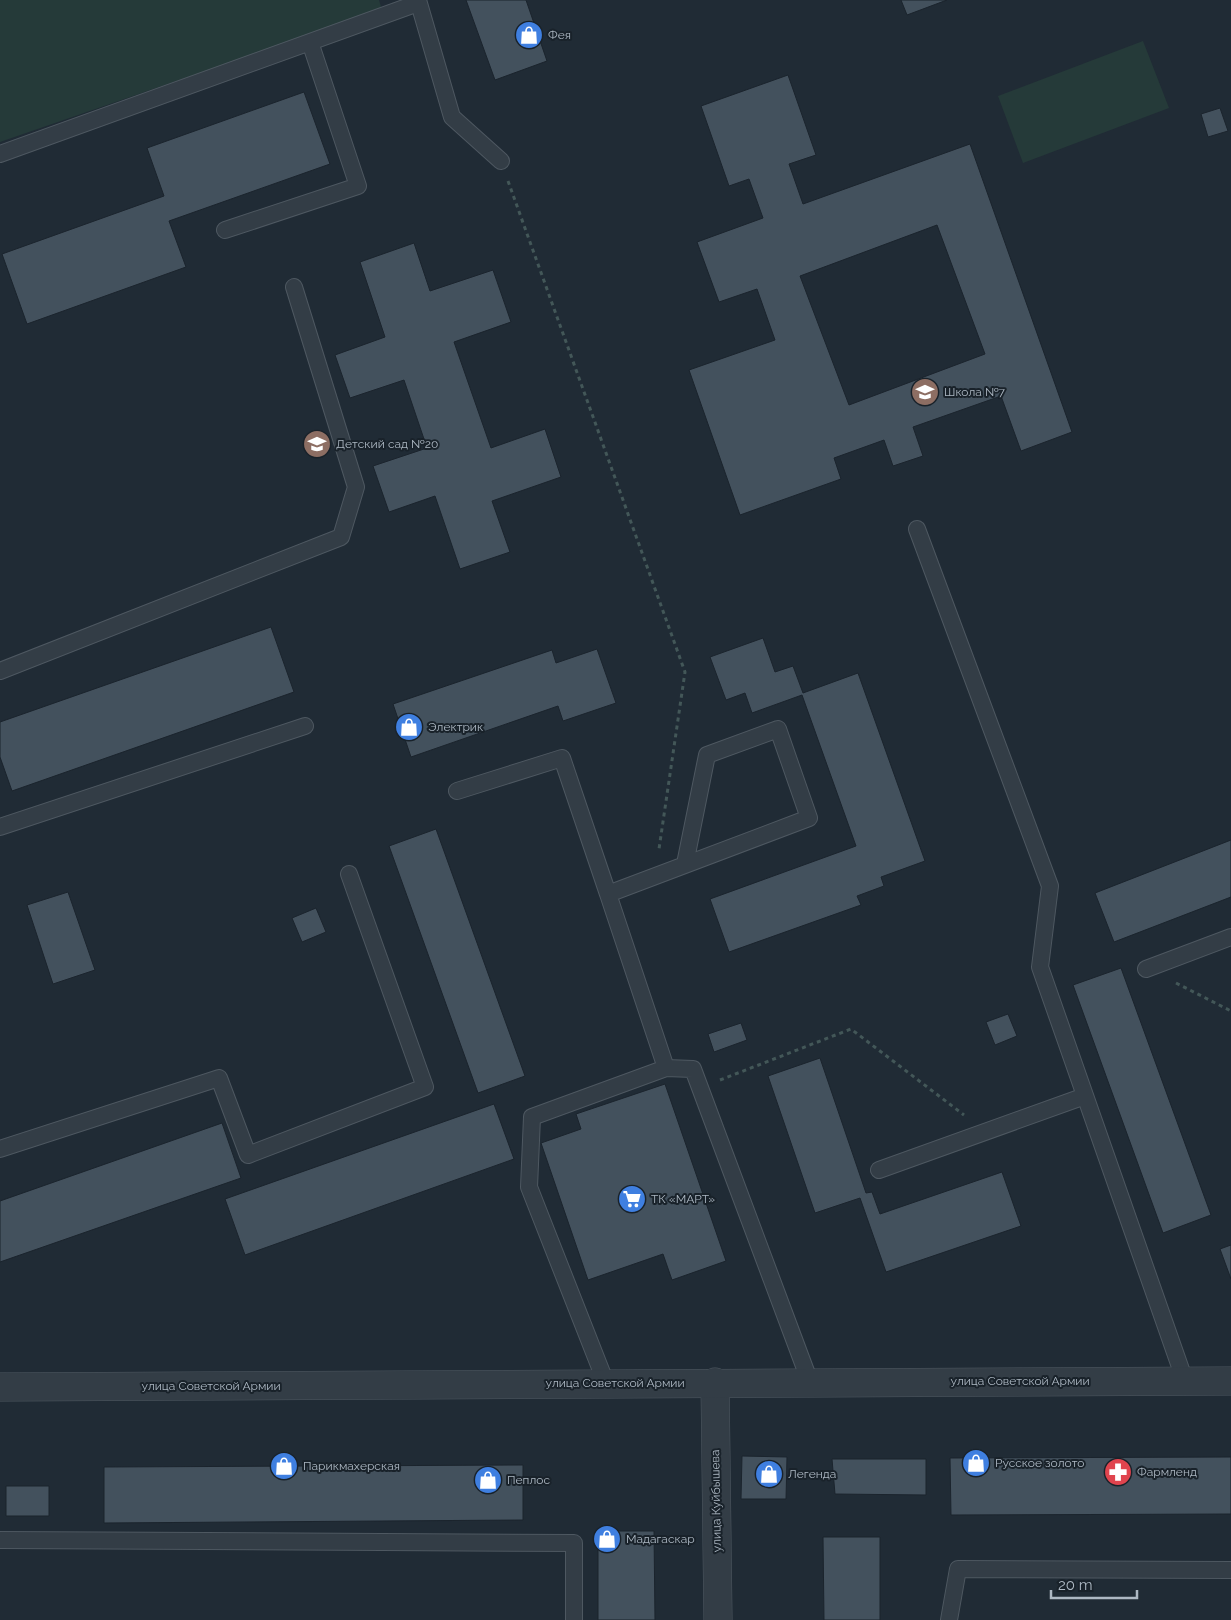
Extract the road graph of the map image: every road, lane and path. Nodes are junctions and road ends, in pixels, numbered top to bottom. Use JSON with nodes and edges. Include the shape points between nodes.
{"nodes":[{"id":1,"x":418,"y":2,"type":"edge"},
{"id":2,"x":310,"y":42,"type":"junction"},
{"id":3,"x":0,"y":154,"type":"edge"},
{"id":4,"x":501,"y":161,"type":"joint"},
{"id":5,"x":225,"y":230,"type":"dead end"},
{"id":6,"x":294,"y":287,"type":"dead end"},
{"id":7,"x":917,"y":529,"type":"dead end"},
{"id":8,"x":0,"y":671,"type":"edge"},
{"id":9,"x":304,"y":726,"type":"dead end"},
{"id":10,"x":457,"y":792,"type":"dead end"},
{"id":11,"x":0,"y":827,"type":"edge"},
{"id":12,"x":685,"y":864,"type":"junction"},
{"id":13,"x":349,"y":874,"type":"dead end"},
{"id":14,"x":655,"y":875,"type":"junction"},
{"id":15,"x":608,"y":894,"type":"junction"},
{"id":16,"x":1231,"y":937,"type":"edge"},
{"id":17,"x":1146,"y":969,"type":"joint"},
{"id":18,"x":1231,"y":1011,"type":"edge"},
{"id":19,"x":666,"y":1068,"type":"junction"},
{"id":20,"x":700,"y":1088,"type":"junction"},
{"id":21,"x":1085,"y":1096,"type":"junction"},
{"id":22,"x":986,"y":1132,"type":"junction"},
{"id":23,"x":0,"y":1149,"type":"edge"},
{"id":24,"x":879,"y":1170,"type":"dead end"},
{"id":25,"x":1185,"y":1381,"type":"junction"},
{"id":26,"x":1231,"y":1381,"type":"edge"},
{"id":27,"x":715,"y":1382,"type":"junction"},
{"id":28,"x":810,"y":1382,"type":"junction"},
{"id":29,"x":606,"y":1383,"type":"junction"},
{"id":30,"x":0,"y":1387,"type":"edge"},
{"id":31,"x":0,"y":1540,"type":"edge"},
{"id":32,"x":1231,"y":1570,"type":"edge"},
{"id":33,"x":574,"y":1620,"type":"edge"},
{"id":34,"x":718,"y":1620,"type":"edge"},
{"id":35,"x":949,"y":1620,"type":"edge"}],
"edges":[{"from":1,"to":2,"type":"lane"},
{"from":1,"to":4,"type":"lane","via":[[452,117]]},
{"from":2,"to":3,"type":"lane"},
{"from":2,"to":5,"type":"lane","via":[[358,186]]},
{"from":4,"to":14,"type":"path","via":[[685,672]]},
{"from":6,"to":8,"type":"lane","via":[[356,487],[341,538]]},
{"from":7,"to":21,"type":"lane","via":[[1050,886],[1040,967]]},
{"from":9,"to":11,"type":"lane"},
{"from":10,"to":15,"type":"lane","via":[[562,758]]},
{"from":12,"to":12,"type":"lane","via":[[809,818],[778,729],[707,755]]},
{"from":12,"to":14,"type":"lane"},
{"from":13,"to":23,"type":"lane","via":[[425,1087],[248,1155],[218,1078]]},
{"from":14,"to":15,"type":"lane"},
{"from":15,"to":19,"type":"lane"},
{"from":16,"to":17,"type":"lane"},
{"from":17,"to":18,"type":"path"},
{"from":19,"to":20,"type":"lane","via":[[693,1070]]},
{"from":19,"to":29,"type":"lane","via":[[532,1116],[529,1187]]},
{"from":20,"to":22,"type":"path","via":[[851,1029]]},
{"from":20,"to":28,"type":"lane"},
{"from":21,"to":22,"type":"lane"},
{"from":21,"to":25,"type":"lane"},
{"from":22,"to":24,"type":"lane"},
{"from":25,"to":26,"type":"street","name":"улица Советской Армии"},
{"from":25,"to":28,"type":"street","name":"улица Советской Армии"},
{"from":27,"to":28,"type":"street","name":"улица Советской Армии"},
{"from":27,"to":29,"type":"street","name":"улица Советской Армии"},
{"from":27,"to":34,"type":"street","name":"улица Куйбышева"},
{"from":29,"to":30,"type":"street","name":"улица Советской Армии"},
{"from":31,"to":33,"type":"lane","via":[[574,1543]]},
{"from":32,"to":35,"type":"lane","via":[[958,1569]]}]}
